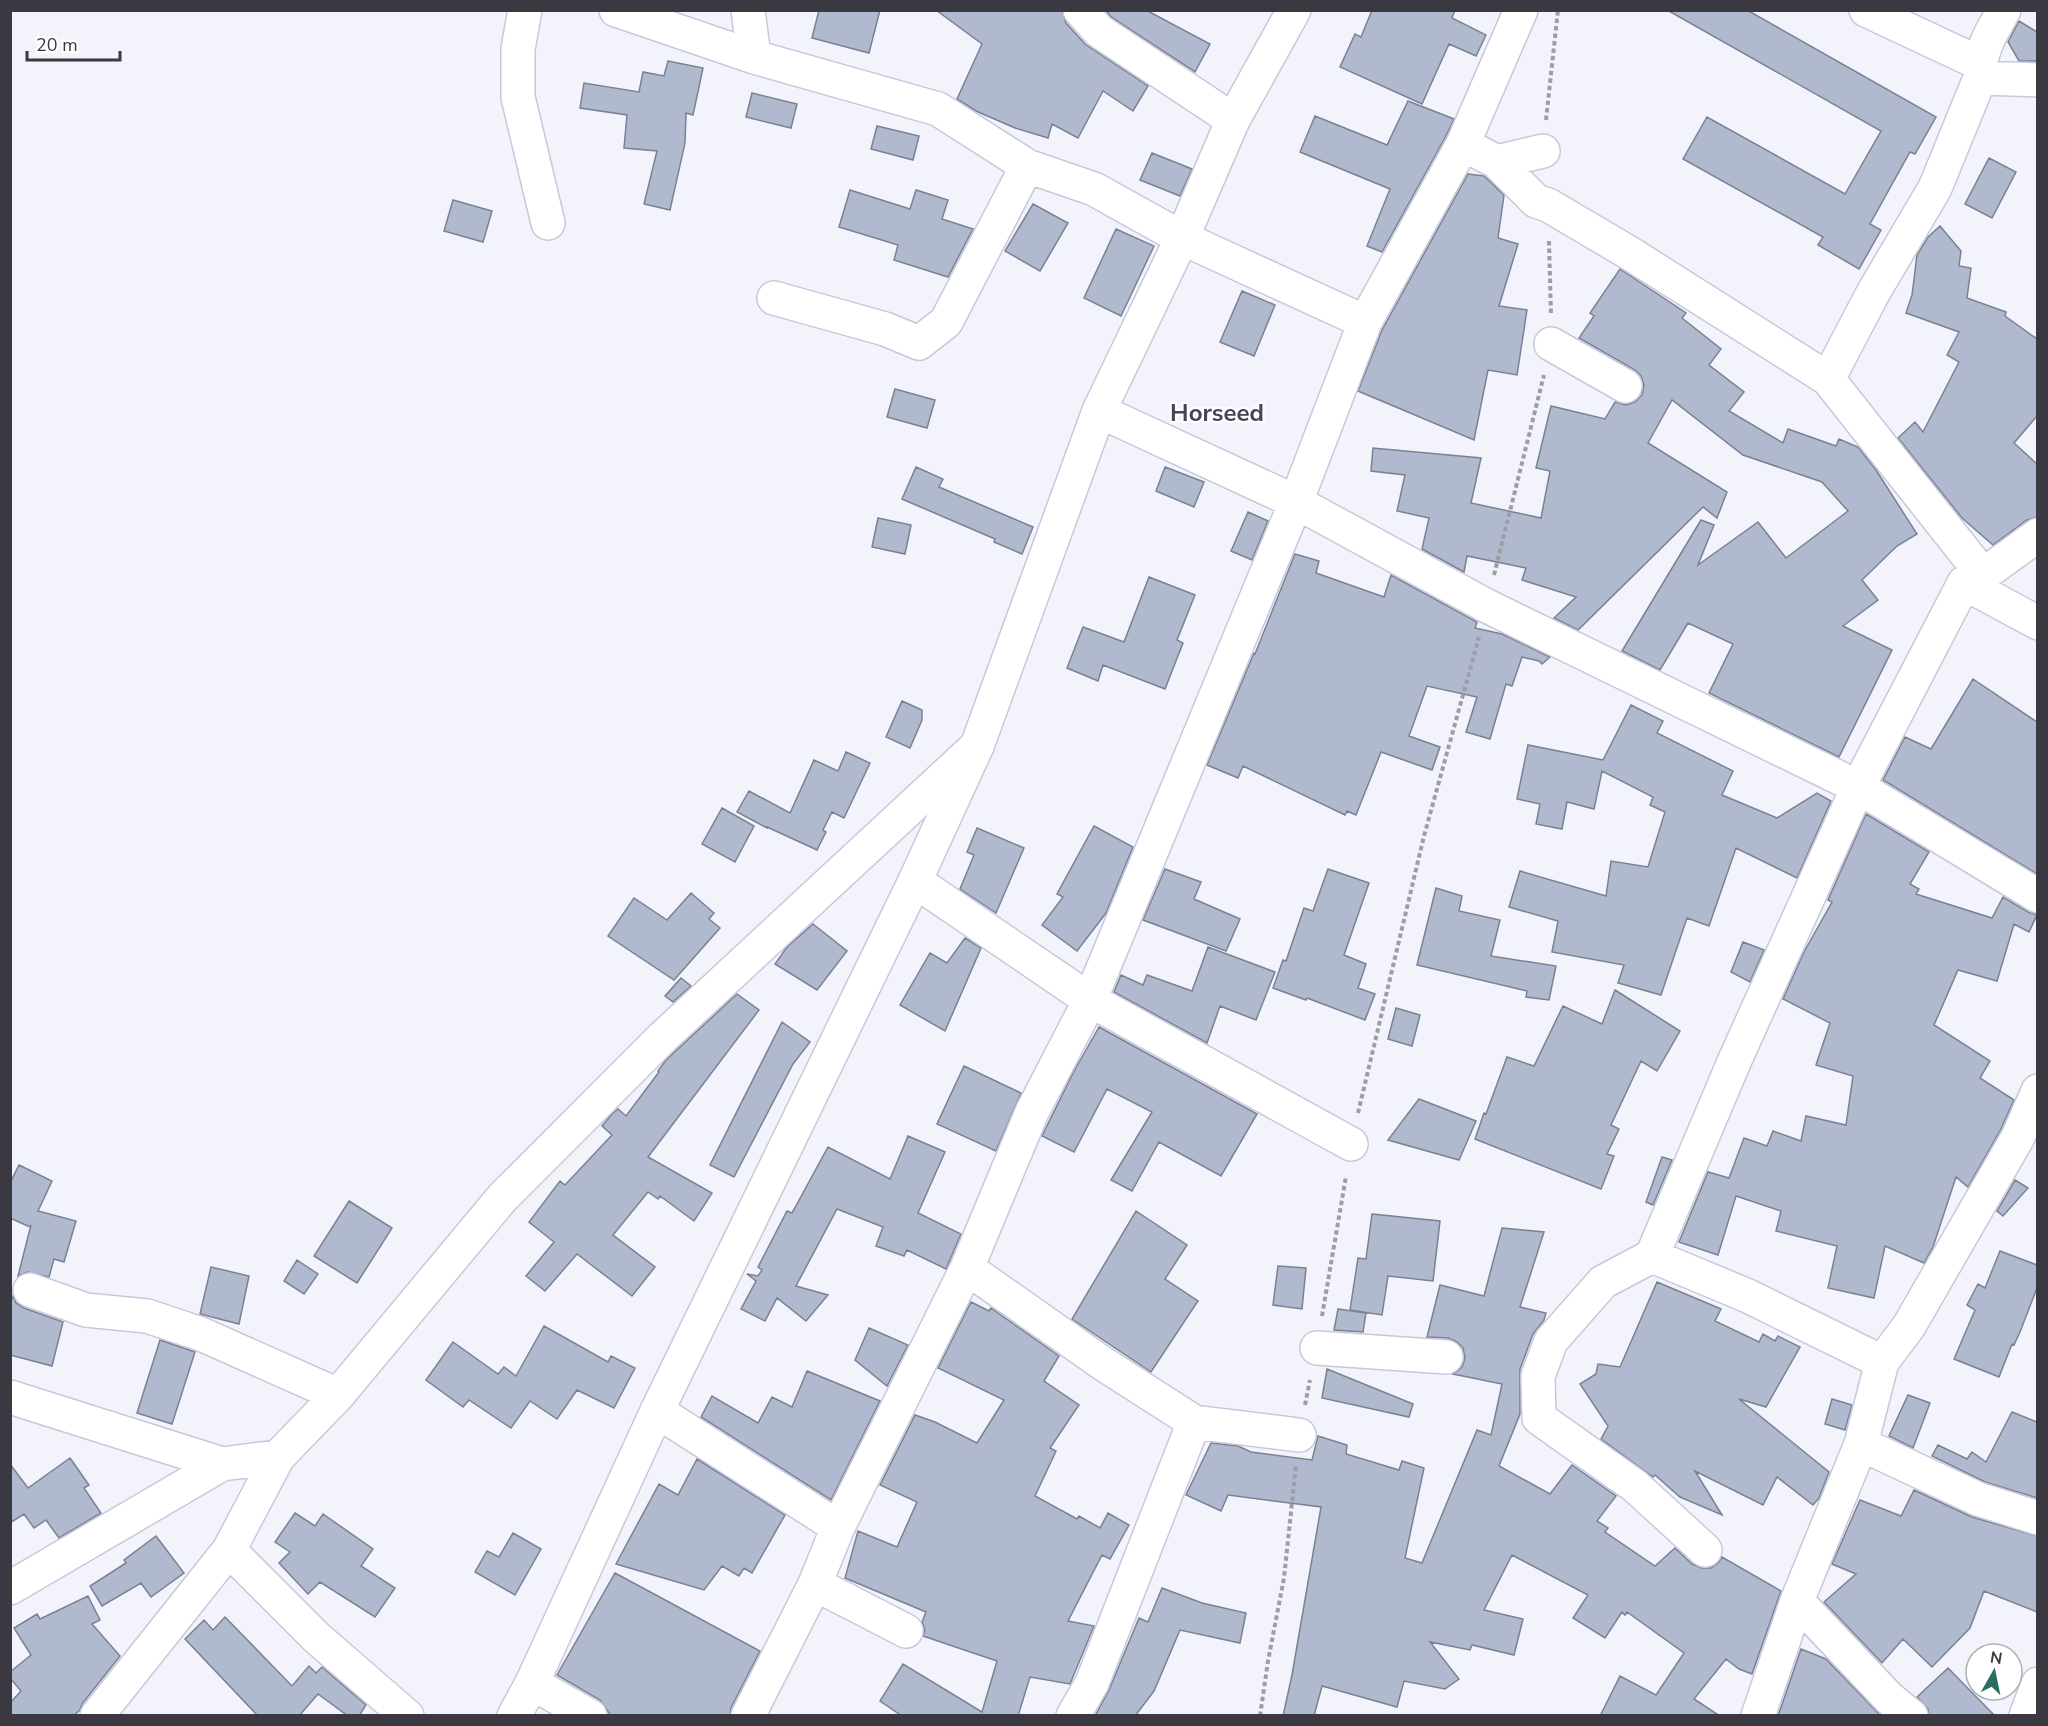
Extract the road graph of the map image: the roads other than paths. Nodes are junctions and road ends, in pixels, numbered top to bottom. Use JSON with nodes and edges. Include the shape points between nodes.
{"nodes":[{"id":1,"x":525,"y":10,"type":"edge"},
{"id":2,"x":616,"y":10,"type":"edge"},
{"id":3,"x":748,"y":10,"type":"edge"},
{"id":4,"x":1080,"y":10,"type":"edge"},
{"id":5,"x":1294,"y":10,"type":"edge"},
{"id":6,"x":1521,"y":10,"type":"edge"},
{"id":7,"x":1866,"y":10,"type":"edge"},
{"id":8,"x":2004,"y":10,"type":"edge"},
{"id":9,"x":754,"y":57,"type":"junction"},
{"id":10,"x":1979,"y":70,"type":"junction"},
{"id":11,"x":2037,"y":80,"type":"edge"},
{"id":12,"x":1233,"y":120,"type":"junction"},
{"id":13,"x":1463,"y":144,"type":"junction"},
{"id":14,"x":1543,"y":151,"type":"road end"},
{"id":15,"x":1497,"y":162,"type":"junction"},
{"id":16,"x":1027,"y":166,"type":"junction"},
{"id":17,"x":548,"y":224,"type":"dead end"},
{"id":18,"x":1182,"y":238,"type":"junction"},
{"id":19,"x":774,"y":298,"type":"dead end"},
{"id":20,"x":1365,"y":322,"type":"junction"},
{"id":21,"x":1551,"y":344,"type":"road end"},
{"id":22,"x":1828,"y":378,"type":"junction"},
{"id":23,"x":1625,"y":386,"type":"dead end"},
{"id":24,"x":1099,"y":411,"type":"junction"},
{"id":25,"x":1296,"y":502,"type":"junction"},
{"id":26,"x":2037,"y":535,"type":"edge"},
{"id":27,"x":1973,"y":579,"type":"junction"},
{"id":28,"x":2037,"y":623,"type":"edge"},
{"id":29,"x":977,"y":746,"type":"junction"},
{"id":30,"x":1858,"y":788,"type":"junction"},
{"id":31,"x":915,"y":881,"type":"junction"},
{"id":32,"x":2037,"y":896,"type":"edge"},
{"id":33,"x":1090,"y":1000,"type":"junction"},
{"id":34,"x":2037,"y":1091,"type":"edge"},
{"id":35,"x":1351,"y":1144,"type":"road end"},
{"id":36,"x":1652,"y":1256,"type":"junction"},
{"id":37,"x":968,"y":1268,"type":"junction"},
{"id":38,"x":30,"y":1290,"type":"dead end"},
{"id":39,"x":1317,"y":1348,"type":"road end"},
{"id":40,"x":1446,"y":1357,"type":"dead end"},
{"id":41,"x":1882,"y":1362,"type":"junction"},
{"id":42,"x":338,"y":1395,"type":"junction"},
{"id":43,"x":10,"y":1397,"type":"edge"},
{"id":44,"x":657,"y":1411,"type":"junction"},
{"id":45,"x":1194,"y":1422,"type":"junction"},
{"id":46,"x":1299,"y":1435,"type":"road end"},
{"id":47,"x":1861,"y":1444,"type":"junction"},
{"id":48,"x":278,"y":1457,"type":"junction"},
{"id":49,"x":222,"y":1464,"type":"junction"},
{"id":50,"x":2037,"y":1518,"type":"edge"},
{"id":51,"x":838,"y":1527,"type":"junction"},
{"id":52,"x":229,"y":1550,"type":"junction"},
{"id":53,"x":1705,"y":1550,"type":"dead end"},
{"id":54,"x":815,"y":1584,"type":"junction"},
{"id":55,"x":10,"y":1588,"type":"edge"},
{"id":56,"x":1797,"y":1601,"type":"junction"},
{"id":57,"x":906,"y":1631,"type":"dead end"},
{"id":58,"x":532,"y":1683,"type":"junction"},
{"id":59,"x":2037,"y":1684,"type":"edge"},
{"id":60,"x":97,"y":1716,"type":"edge"},
{"id":61,"x":407,"y":1716,"type":"edge"},
{"id":62,"x":514,"y":1716,"type":"edge"},
{"id":63,"x":590,"y":1716,"type":"edge"},
{"id":64,"x":748,"y":1716,"type":"edge"},
{"id":65,"x":1073,"y":1716,"type":"edge"},
{"id":66,"x":1758,"y":1716,"type":"edge"},
{"id":67,"x":1911,"y":1716,"type":"edge"},
{"id":68,"x":2026,"y":1716,"type":"edge"}],
"edges":[{"from":1,"to":17,"type":"street","via":[[518,49],[518,97]]},
{"from":2,"to":9,"type":"street"},
{"from":3,"to":9,"type":"street"},
{"from":4,"to":12,"type":"street","via":[[1099,31]]},
{"from":5,"to":12,"type":"street"},
{"from":6,"to":13,"type":"street"},
{"from":7,"to":10,"type":"street"},
{"from":8,"to":10,"type":"street","via":[[1989,38]]},
{"from":9,"to":16,"type":"street","via":[[938,109]]},
{"from":10,"to":11,"type":"street"},
{"from":10,"to":22,"type":"street","via":[[1935,188]]},
{"from":12,"to":18,"type":"street"},
{"from":13,"to":15,"type":"street"},
{"from":13,"to":20,"type":"street"},
{"from":14,"to":15,"type":"street"},
{"from":15,"to":22,"type":"street","via":[[1536,201],[1630,254]]},
{"from":16,"to":18,"type":"street","via":[[1094,189]]},
{"from":16,"to":19,"type":"street","via":[[946,322],[919,342]]},
{"from":18,"to":20,"type":"street"},
{"from":18,"to":24,"type":"street"},
{"from":20,"to":25,"type":"street"},
{"from":21,"to":23,"type":"street"},
{"from":22,"to":27,"type":"street"},
{"from":24,"to":25,"type":"street"},
{"from":24,"to":29,"type":"street"},
{"from":25,"to":30,"type":"street","via":[[1487,606]]},
{"from":25,"to":33,"type":"street"},
{"from":26,"to":27,"type":"street"},
{"from":27,"to":28,"type":"street"},
{"from":27,"to":30,"type":"street"},
{"from":29,"to":31,"type":"street"},
{"from":29,"to":42,"type":"street","via":[[662,1038],[502,1198]]},
{"from":30,"to":32,"type":"street"},
{"from":30,"to":36,"type":"street","via":[[1734,1062]]},
{"from":31,"to":33,"type":"street"},
{"from":31,"to":44,"type":"street"},
{"from":33,"to":35,"type":"street"},
{"from":33,"to":37,"type":"street","via":[[1032,1112]]},
{"from":34,"to":41,"type":"street","via":[[2018,1137],[1909,1326]]},
{"from":36,"to":41,"type":"street","via":[[1748,1296]]},
{"from":36,"to":53,"type":"street","via":[[1603,1282],[1551,1341],[1538,1376],[1539,1418],[1635,1486]]},
{"from":37,"to":45,"type":"street","via":[[1102,1363]]},
{"from":37,"to":51,"type":"street"},
{"from":38,"to":42,"type":"street","via":[[86,1311],[147,1316],[201,1334]]},
{"from":39,"to":40,"type":"street"},
{"from":41,"to":47,"type":"street"},
{"from":42,"to":48,"type":"street"},
{"from":43,"to":49,"type":"street"},
{"from":44,"to":51,"type":"street"},
{"from":44,"to":58,"type":"street"},
{"from":45,"to":46,"type":"street"},
{"from":45,"to":65,"type":"street","via":[[1092,1683]]},
{"from":47,"to":50,"type":"street","via":[[1978,1499]]},
{"from":47,"to":56,"type":"street"},
{"from":48,"to":49,"type":"street"},
{"from":48,"to":52,"type":"street"},
{"from":49,"to":55,"type":"street"},
{"from":51,"to":54,"type":"street"},
{"from":52,"to":60,"type":"street"},
{"from":52,"to":61,"type":"street","via":[[316,1637]]},
{"from":54,"to":57,"type":"street"},
{"from":54,"to":64,"type":"street"},
{"from":56,"to":66,"type":"street"},
{"from":56,"to":67,"type":"street"},
{"from":58,"to":62,"type":"street"},
{"from":58,"to":63,"type":"street"},
{"from":59,"to":68,"type":"street"}]}
